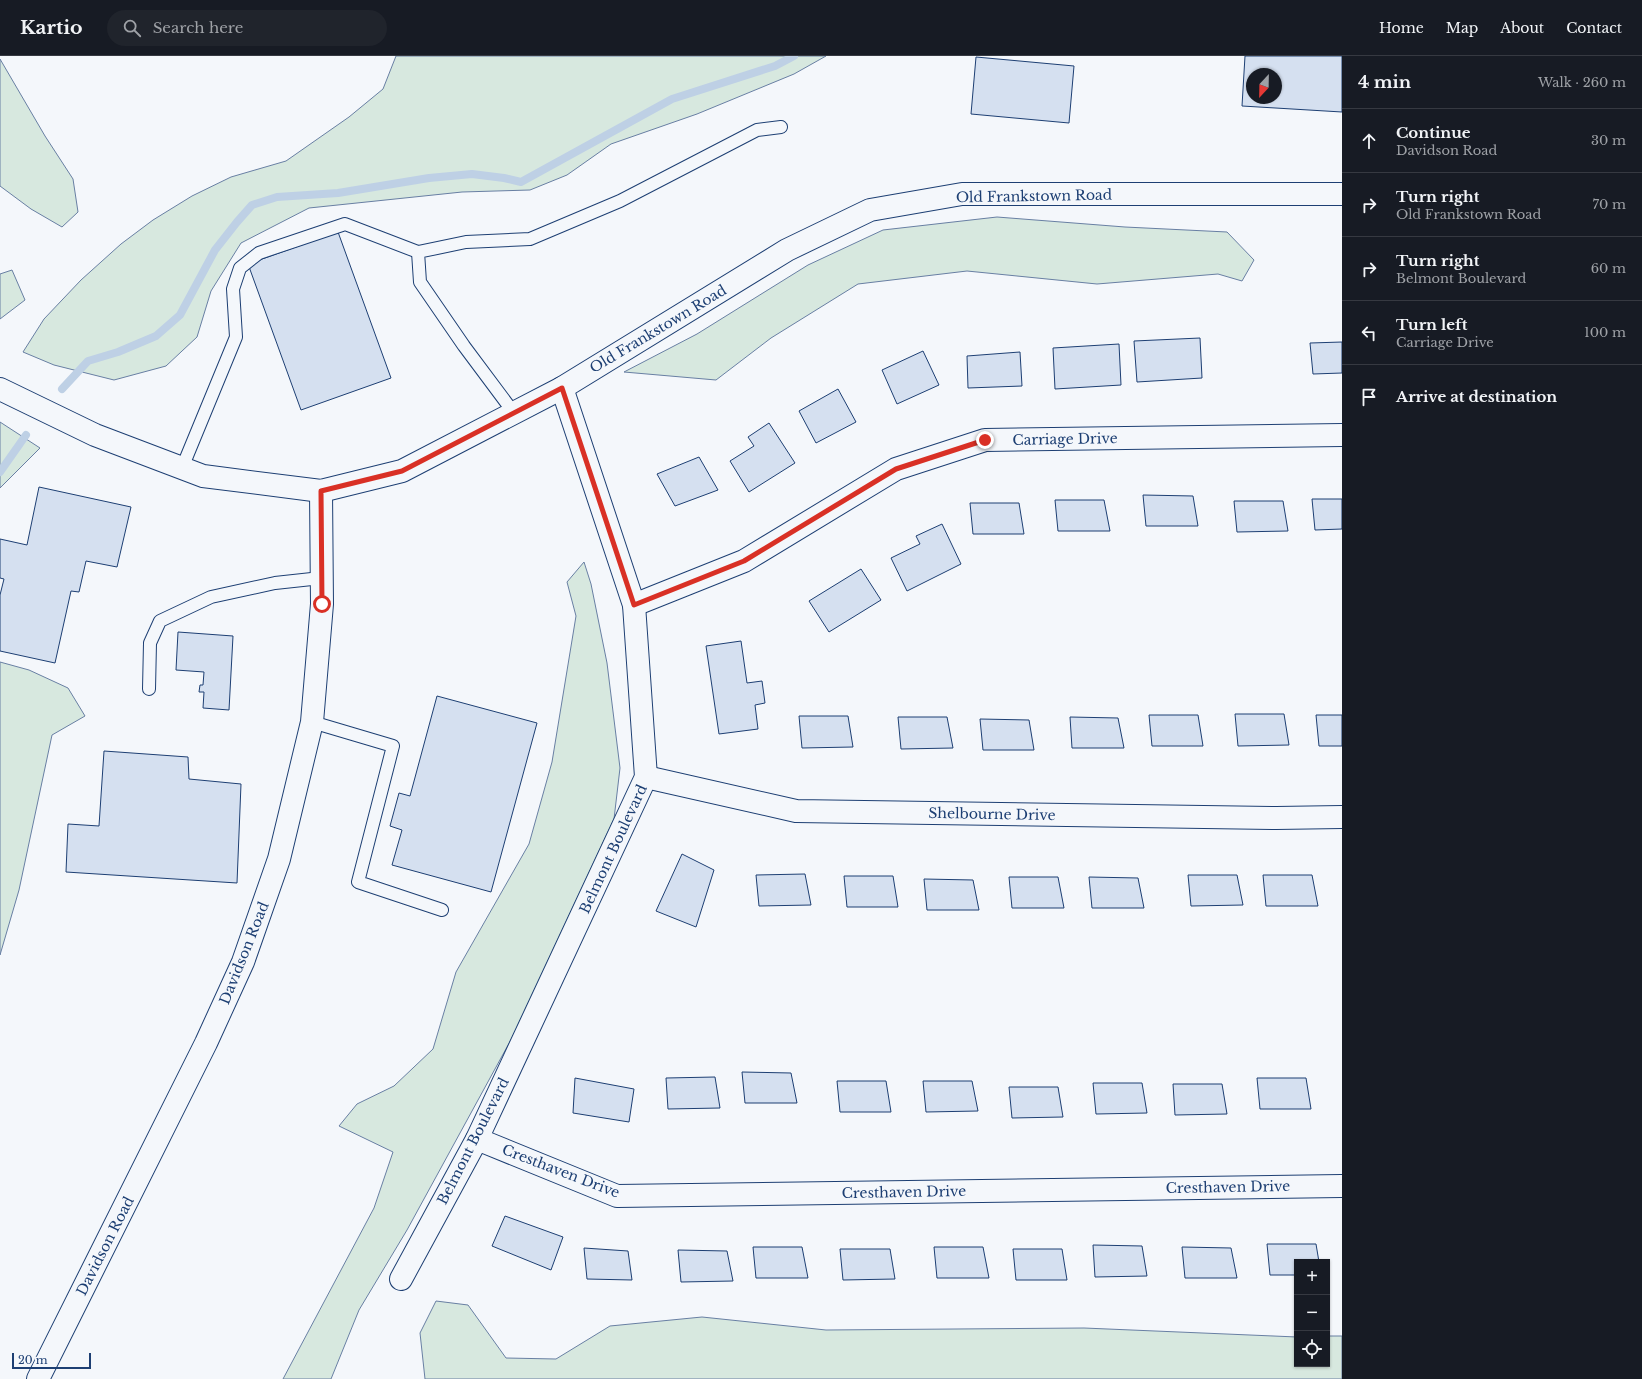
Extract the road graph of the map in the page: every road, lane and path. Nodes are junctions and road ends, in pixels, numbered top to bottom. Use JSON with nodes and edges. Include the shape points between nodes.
{"nodes":[{"id":1,"x":781,"y":127,"type":"dead end"},
{"id":2,"x":1342,"y":194,"type":"edge"},
{"id":3,"x":418,"y":252,"type":"junction"},
{"id":4,"x":562,"y":388,"type":"junction"},
{"id":5,"x":0,"y":389,"type":"edge"},
{"id":6,"x":514,"y":413,"type":"junction"},
{"id":7,"x":1342,"y":435,"type":"edge"},
{"id":8,"x":182,"y":468,"type":"junction"},
{"id":9,"x":321,"y":491,"type":"junction"},
{"id":10,"x":321,"y":578,"type":"junction"},
{"id":11,"x":634,"y":605,"type":"junction"},
{"id":12,"x":149,"y":689,"type":"dead end"},
{"id":13,"x":312,"y":722,"type":"junction"},
{"id":14,"x":646,"y":777,"type":"junction"},
{"id":15,"x":1342,"y":817,"type":"edge"},
{"id":16,"x":442,"y":910,"type":"dead end"},
{"id":17,"x":477,"y":1139,"type":"junction"},
{"id":18,"x":1342,"y":1186,"type":"edge"},
{"id":19,"x":400,"y":1279,"type":"dead end"},
{"id":20,"x":38,"y":1379,"type":"edge"}],
"edges":[{"from":1,"to":3,"type":"lane","via":[[757,130],[620,201],[530,239],[466,242]]},
{"from":2,"to":4,"type":"street","name":"Old Frankstown Road","via":[[962,194],[870,210],[787,250]]},
{"from":3,"to":6,"type":"lane","via":[[420,282]]},
{"from":3,"to":8,"type":"lane","via":[[345,224],[259,253],[240,268],[232,289],[236,337]]},
{"from":4,"to":6,"type":"street","name":"Old Frankstown Road"},
{"from":4,"to":11,"type":"street","name":"Belmont Boulevard"},
{"from":5,"to":8,"type":"street","name":"Old Frankstown Road","via":[[95,435]]},
{"from":6,"to":9,"type":"street","name":"Old Frankstown Road","via":[[402,471]]},
{"from":7,"to":11,"type":"street","name":"Carriage Drive","via":[[985,440],[896,469],[744,561]]},
{"from":8,"to":9,"type":"street","name":"Old Frankstown Road","via":[[203,476]]},
{"from":9,"to":10,"type":"street","name":"Davidson Road"},
{"from":10,"to":12,"type":"lane","via":[[275,582],[211,597],[160,621],[150,643]]},
{"from":10,"to":13,"type":"street","name":"Davidson Road","via":[[322,604]]},
{"from":11,"to":14,"type":"street","name":"Belmont Boulevard"},
{"from":13,"to":16,"type":"lane","via":[[393,746],[358,882]]},
{"from":13,"to":20,"type":"street","name":"Davidson Road","via":[[279,859],[243,962],[206,1043]]},
{"from":14,"to":15,"type":"street","name":"Shelbourne Drive","via":[[796,811]]},
{"from":14,"to":17,"type":"street","name":"Belmont Boulevard"},
{"from":17,"to":18,"type":"street","name":"Cresthaven Drive","via":[[617,1196]]},
{"from":17,"to":19,"type":"street","name":"Belmont Boulevard"}]}
